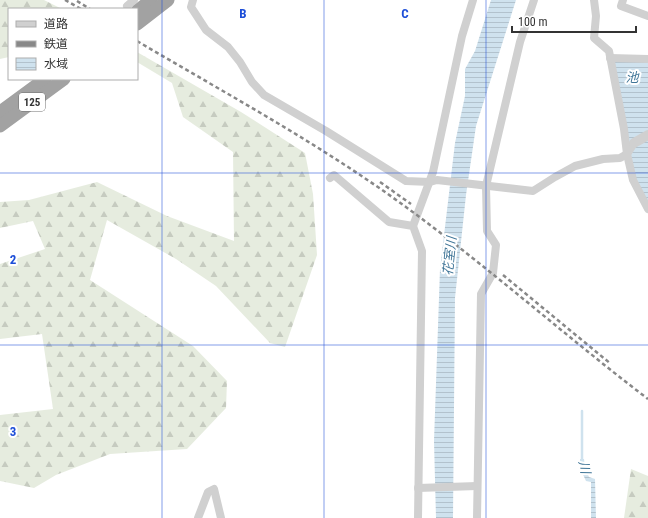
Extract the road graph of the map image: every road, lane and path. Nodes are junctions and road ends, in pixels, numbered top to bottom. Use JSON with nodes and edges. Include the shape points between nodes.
{"nodes":[{"id":1,"x":134,"y":0,"type":"edge"},
{"id":2,"x":151,"y":0,"type":"edge"},
{"id":3,"x":176,"y":0,"type":"edge"},
{"id":4,"x":193,"y":0,"type":"edge"},
{"id":5,"x":473,"y":0,"type":"edge"},
{"id":6,"x":534,"y":0,"type":"edge"},
{"id":7,"x":594,"y":0,"type":"edge"},
{"id":8,"x":623,"y":0,"type":"edge"},
{"id":9,"x":167,"y":4,"type":"edge"},
{"id":10,"x":132,"y":8,"type":"edge"},
{"id":11,"x":648,"y":16,"type":"edge"},
{"id":12,"x":138,"y":23,"type":"edge"},
{"id":13,"x":610,"y":58,"type":"junction"},
{"id":14,"x":648,"y":59,"type":"edge"},
{"id":15,"x":44,"y":80,"type":"edge"},
{"id":16,"x":63,"y":80,"type":"edge"},
{"id":17,"x":0,"y":112,"type":"edge"},
{"id":18,"x":0,"y":126,"type":"edge"},
{"id":19,"x":648,"y":134,"type":"edge"},
{"id":20,"x":634,"y":143,"type":"joint"},
{"id":21,"x":627,"y":154,"type":"junction"},
{"id":22,"x":330,"y":178,"type":"dead end"},
{"id":23,"x":433,"y":181,"type":"junction"},
{"id":24,"x":483,"y":186,"type":"junction"},
{"id":25,"x":648,"y":209,"type":"edge"},
{"id":26,"x":413,"y":226,"type":"junction"},
{"id":27,"x":477,"y":486,"type":"junction"},
{"id":28,"x":418,"y":488,"type":"junction"},
{"id":29,"x":198,"y":518,"type":"edge"},
{"id":30,"x":221,"y":518,"type":"edge"},
{"id":31,"x":418,"y":518,"type":"edge"},
{"id":32,"x":476,"y":518,"type":"edge"}],
"edges":[{"from":1,"to":10,"type":"street"},
{"from":2,"to":10,"type":"highway"},
{"from":3,"to":9,"type":"street"},
{"from":4,"to":23,"type":"street","via":[[191,7],[206,30],[228,47],[264,95],[326,130],[406,181]]},
{"from":5,"to":23,"type":"street","via":[[462,36]]},
{"from":6,"to":24,"type":"street","via":[[520,42]]},
{"from":7,"to":13,"type":"street","via":[[594,38],[609,51]]},
{"from":8,"to":11,"type":"street","via":[[621,6]]},
{"from":9,"to":12,"type":"highway"},
{"from":13,"to":14,"type":"street"},
{"from":13,"to":21,"type":"street"},
{"from":15,"to":17,"type":"highway","number":"125"},
{"from":16,"to":18,"type":"highway","number":"125"},
{"from":19,"to":20,"type":"street"},
{"from":20,"to":21,"type":"street"},
{"from":21,"to":24,"type":"street","via":[[620,158],[575,166],[533,192]]},
{"from":21,"to":25,"type":"street","via":[[633,180]]},
{"from":22,"to":26,"type":"street","via":[[334,175],[389,222]]},
{"from":23,"to":24,"type":"street"},
{"from":23,"to":26,"type":"street"},
{"from":24,"to":27,"type":"street","via":[[487,231],[496,245],[493,273],[481,294]]},
{"from":26,"to":28,"type":"street","via":[[422,251]]},
{"from":27,"to":28,"type":"street"},
{"from":27,"to":32,"type":"street"},
{"from":28,"to":31,"type":"street"},
{"from":29,"to":30,"type":"street","via":[[208,492],[214,489]]}]}
